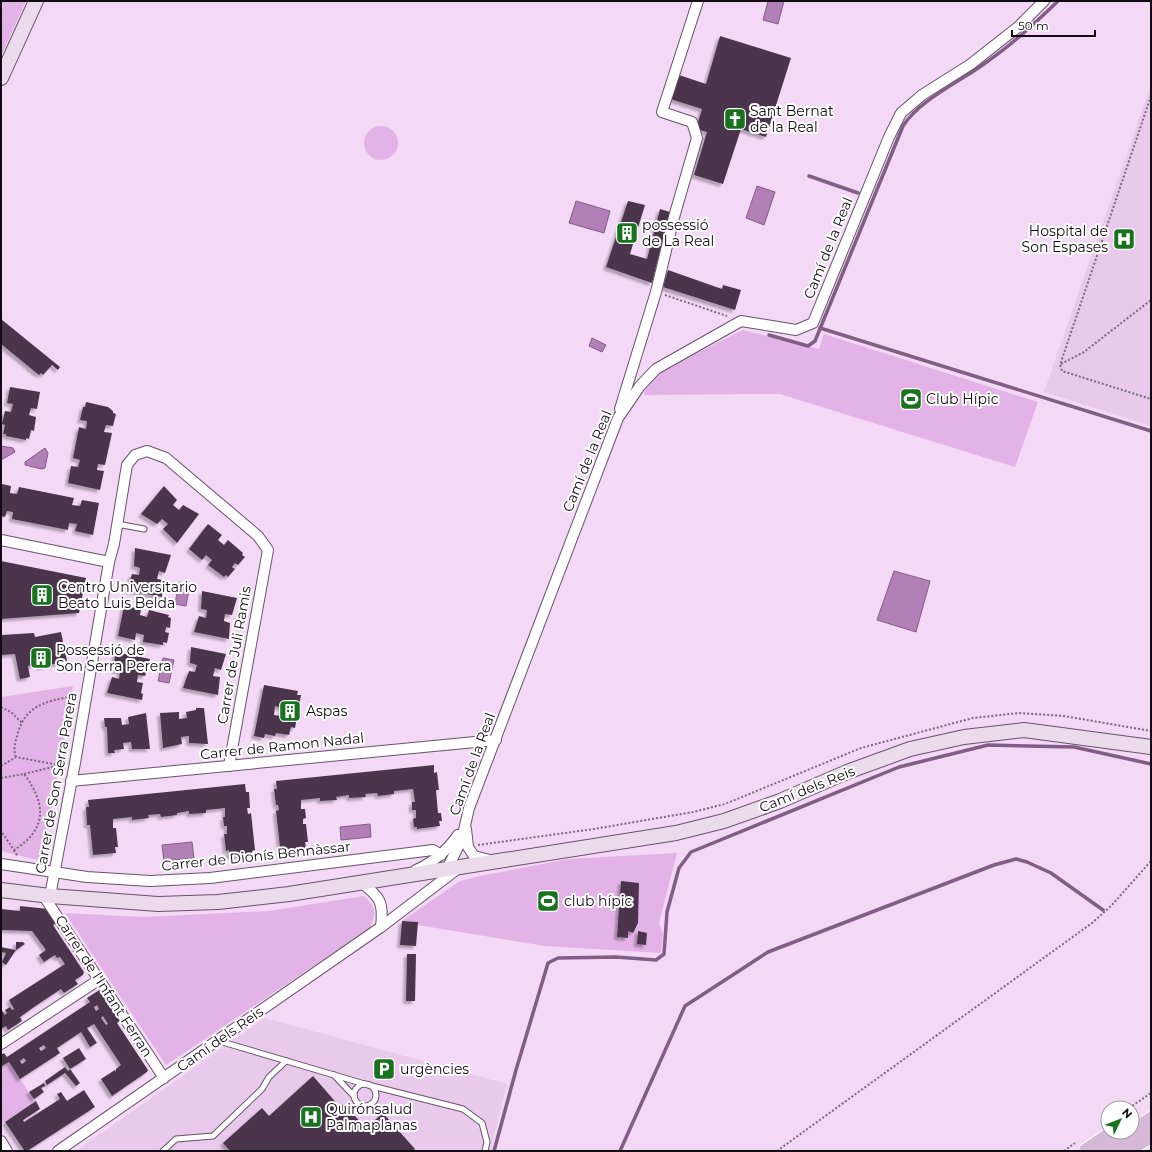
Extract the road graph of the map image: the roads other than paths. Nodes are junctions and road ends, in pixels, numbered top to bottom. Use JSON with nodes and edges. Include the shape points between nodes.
{"nodes":[{"id":1,"x":36,"y":1,"type":"edge"},
{"id":2,"x":698,"y":1,"type":"edge"},
{"id":3,"x":1044,"y":1,"type":"edge"},
{"id":4,"x":1,"y":78,"type":"edge"},
{"id":5,"x":618,"y":418,"type":"junction"},
{"id":6,"x":117,"y":524,"type":"junction"},
{"id":7,"x":144,"y":529,"type":"dead end"},
{"id":8,"x":1,"y":540,"type":"edge"},
{"id":9,"x":268,"y":550,"type":"joint"},
{"id":10,"x":109,"y":562,"type":"junction"},
{"id":11,"x":496,"y":740,"type":"junction"},
{"id":12,"x":1151,"y":747,"type":"edge"},
{"id":13,"x":229,"y":766,"type":"junction"},
{"id":14,"x":71,"y":781,"type":"junction"},
{"id":15,"x":465,"y":825,"type":"junction"},
{"id":16,"x":441,"y":855,"type":"junction"},
{"id":17,"x":495,"y":862,"type":"junction"},
{"id":18,"x":1,"y":864,"type":"edge"},
{"id":19,"x":462,"y":866,"type":"junction"},
{"id":20,"x":446,"y":869,"type":"junction"},
{"id":21,"x":54,"y":872,"type":"junction"},
{"id":22,"x":404,"y":876,"type":"junction"},
{"id":23,"x":361,"y":882,"type":"junction"},
{"id":24,"x":1,"y":890,"type":"edge"},
{"id":25,"x":47,"y":895,"type":"junction"},
{"id":26,"x":381,"y":927,"type":"junction"},
{"id":27,"x":100,"y":979,"type":"junction"},
{"id":28,"x":218,"y":1041,"type":"junction"},
{"id":29,"x":1,"y":1044,"type":"edge"},
{"id":30,"x":286,"y":1061,"type":"junction"},
{"id":31,"x":333,"y":1074,"type":"junction"},
{"id":32,"x":164,"y":1078,"type":"junction"},
{"id":33,"x":368,"y":1085,"type":"junction"},
{"id":34,"x":354,"y":1096,"type":"junction"},
{"id":35,"x":1151,"y":1108,"type":"edge"},
{"id":36,"x":1140,"y":1125,"type":"edge"},
{"id":37,"x":1103,"y":1140,"type":"edge"},
{"id":38,"x":1116,"y":1140,"type":"edge"},
{"id":39,"x":1122,"y":1140,"type":"edge"},
{"id":40,"x":1131,"y":1140,"type":"edge"},
{"id":41,"x":1,"y":1141,"type":"edge"},
{"id":42,"x":7,"y":1151,"type":"edge"},
{"id":43,"x":58,"y":1151,"type":"edge"},
{"id":44,"x":163,"y":1151,"type":"edge"},
{"id":45,"x":485,"y":1151,"type":"edge"},
{"id":46,"x":1087,"y":1151,"type":"edge"},
{"id":47,"x":1096,"y":1151,"type":"edge"},
{"id":48,"x":1107,"y":1151,"type":"edge"},
{"id":49,"x":1124,"y":1151,"type":"edge"}],
"edges":[{"from":1,"to":4,"type":"street"},
{"from":2,"to":5,"type":"street","via":[[662,112],[692,122],[697,138],[656,292]]},
{"from":3,"to":5,"type":"street","name":"Camí de la Real","via":[[1012,32],[971,64],[922,95],[901,113],[888,137],[813,322],[796,330],[741,321],[656,368]]},
{"from":5,"to":11,"type":"street","name":"Camí de la Real"},
{"from":6,"to":7,"type":"lane"},
{"from":6,"to":9,"type":"street","name":"Carrer de Son Serra Parera","via":[[127,465],[134,454],[147,451],[166,458],[258,536]]},
{"from":6,"to":10,"type":"street","name":"Carrer de Son Serra Parera"},
{"from":8,"to":10,"type":"street"},
{"from":9,"to":13,"type":"street","name":"Carrer de Juli Ramis"},
{"from":10,"to":14,"type":"street","name":"Carrer de Son Serra Parera"},
{"from":11,"to":13,"type":"street","name":"Carrer de Ramon Nadal"},
{"from":11,"to":15,"type":"street","name":"Camí de la Real","via":[[469,808]]},
{"from":12,"to":17,"type":"street","name":"Camí dels Reis","via":[[1024,730],[964,737],[910,749],[724,821],[676,833]]},
{"from":13,"to":14,"type":"street","name":"Carrer de Ramon Nadal"},
{"from":14,"to":21,"type":"street","name":"Carrer de Son Serra Parera"},
{"from":15,"to":16,"type":"street"},
{"from":15,"to":17,"type":"street","via":[[468,847],[474,856]]},
{"from":15,"to":20,"type":"street","name":"Camí de la Real","via":[[462,839]]},
{"from":16,"to":21,"type":"street","name":"Carrer de Dionís Bennàssar","via":[[433,850],[210,878],[150,881]]},
{"from":16,"to":22,"type":"street","via":[[432,863]]},
{"from":17,"to":19,"type":"street","name":"Camí dels Reis"},
{"from":18,"to":21,"type":"street","name":"Carrer de Dionís Bennàssar"},
{"from":19,"to":20,"type":"street","name":"Camí dels Reis"},
{"from":19,"to":26,"type":"street","name":"Camí dels Reis"},
{"from":20,"to":22,"type":"street","name":"Camí dels Reis"},
{"from":21,"to":25,"type":"street","name":"Carrer de Son Serra Parera"},
{"from":22,"to":23,"type":"street","name":"Camí dels Reis"},
{"from":23,"to":25,"type":"street","name":"Camí dels Reis","via":[[218,902],[158,904]]},
{"from":23,"to":26,"type":"street","via":[[376,894],[382,904]]},
{"from":24,"to":25,"type":"street"},
{"from":25,"to":27,"type":"street","name":"Carrer de l'Infant Ferran"},
{"from":26,"to":28,"type":"street","name":"Camí dels Reis"},
{"from":27,"to":29,"type":"street"},
{"from":27,"to":32,"type":"street","name":"Carrer de l'Infant Ferran"},
{"from":28,"to":30,"type":"lane"},
{"from":28,"to":32,"type":"street","name":"Camí dels Reis"},
{"from":30,"to":31,"type":"lane"},
{"from":30,"to":44,"type":"lane","via":[[269,1077],[262,1090],[213,1136],[176,1139]]},
{"from":31,"to":33,"type":"lane"},
{"from":31,"to":34,"type":"lane"},
{"from":32,"to":43,"type":"street","name":"Camí dels Reis"},
{"from":33,"to":34,"type":"lane","via":[[358,1087]]},
{"from":33,"to":34,"type":"lane","via":[[375,1092],[372,1103],[362,1106],[356,1102]]},
{"from":33,"to":45,"type":"lane","via":[[464,1109],[482,1123],[488,1142]]},
{"from":35,"to":36,"type":"main road"},
{"from":37,"to":46,"type":"main road"},
{"from":38,"to":47,"type":"main road"},
{"from":39,"to":48,"type":"main road"},
{"from":40,"to":49,"type":"main road"},
{"from":41,"to":42,"type":"street"}]}
